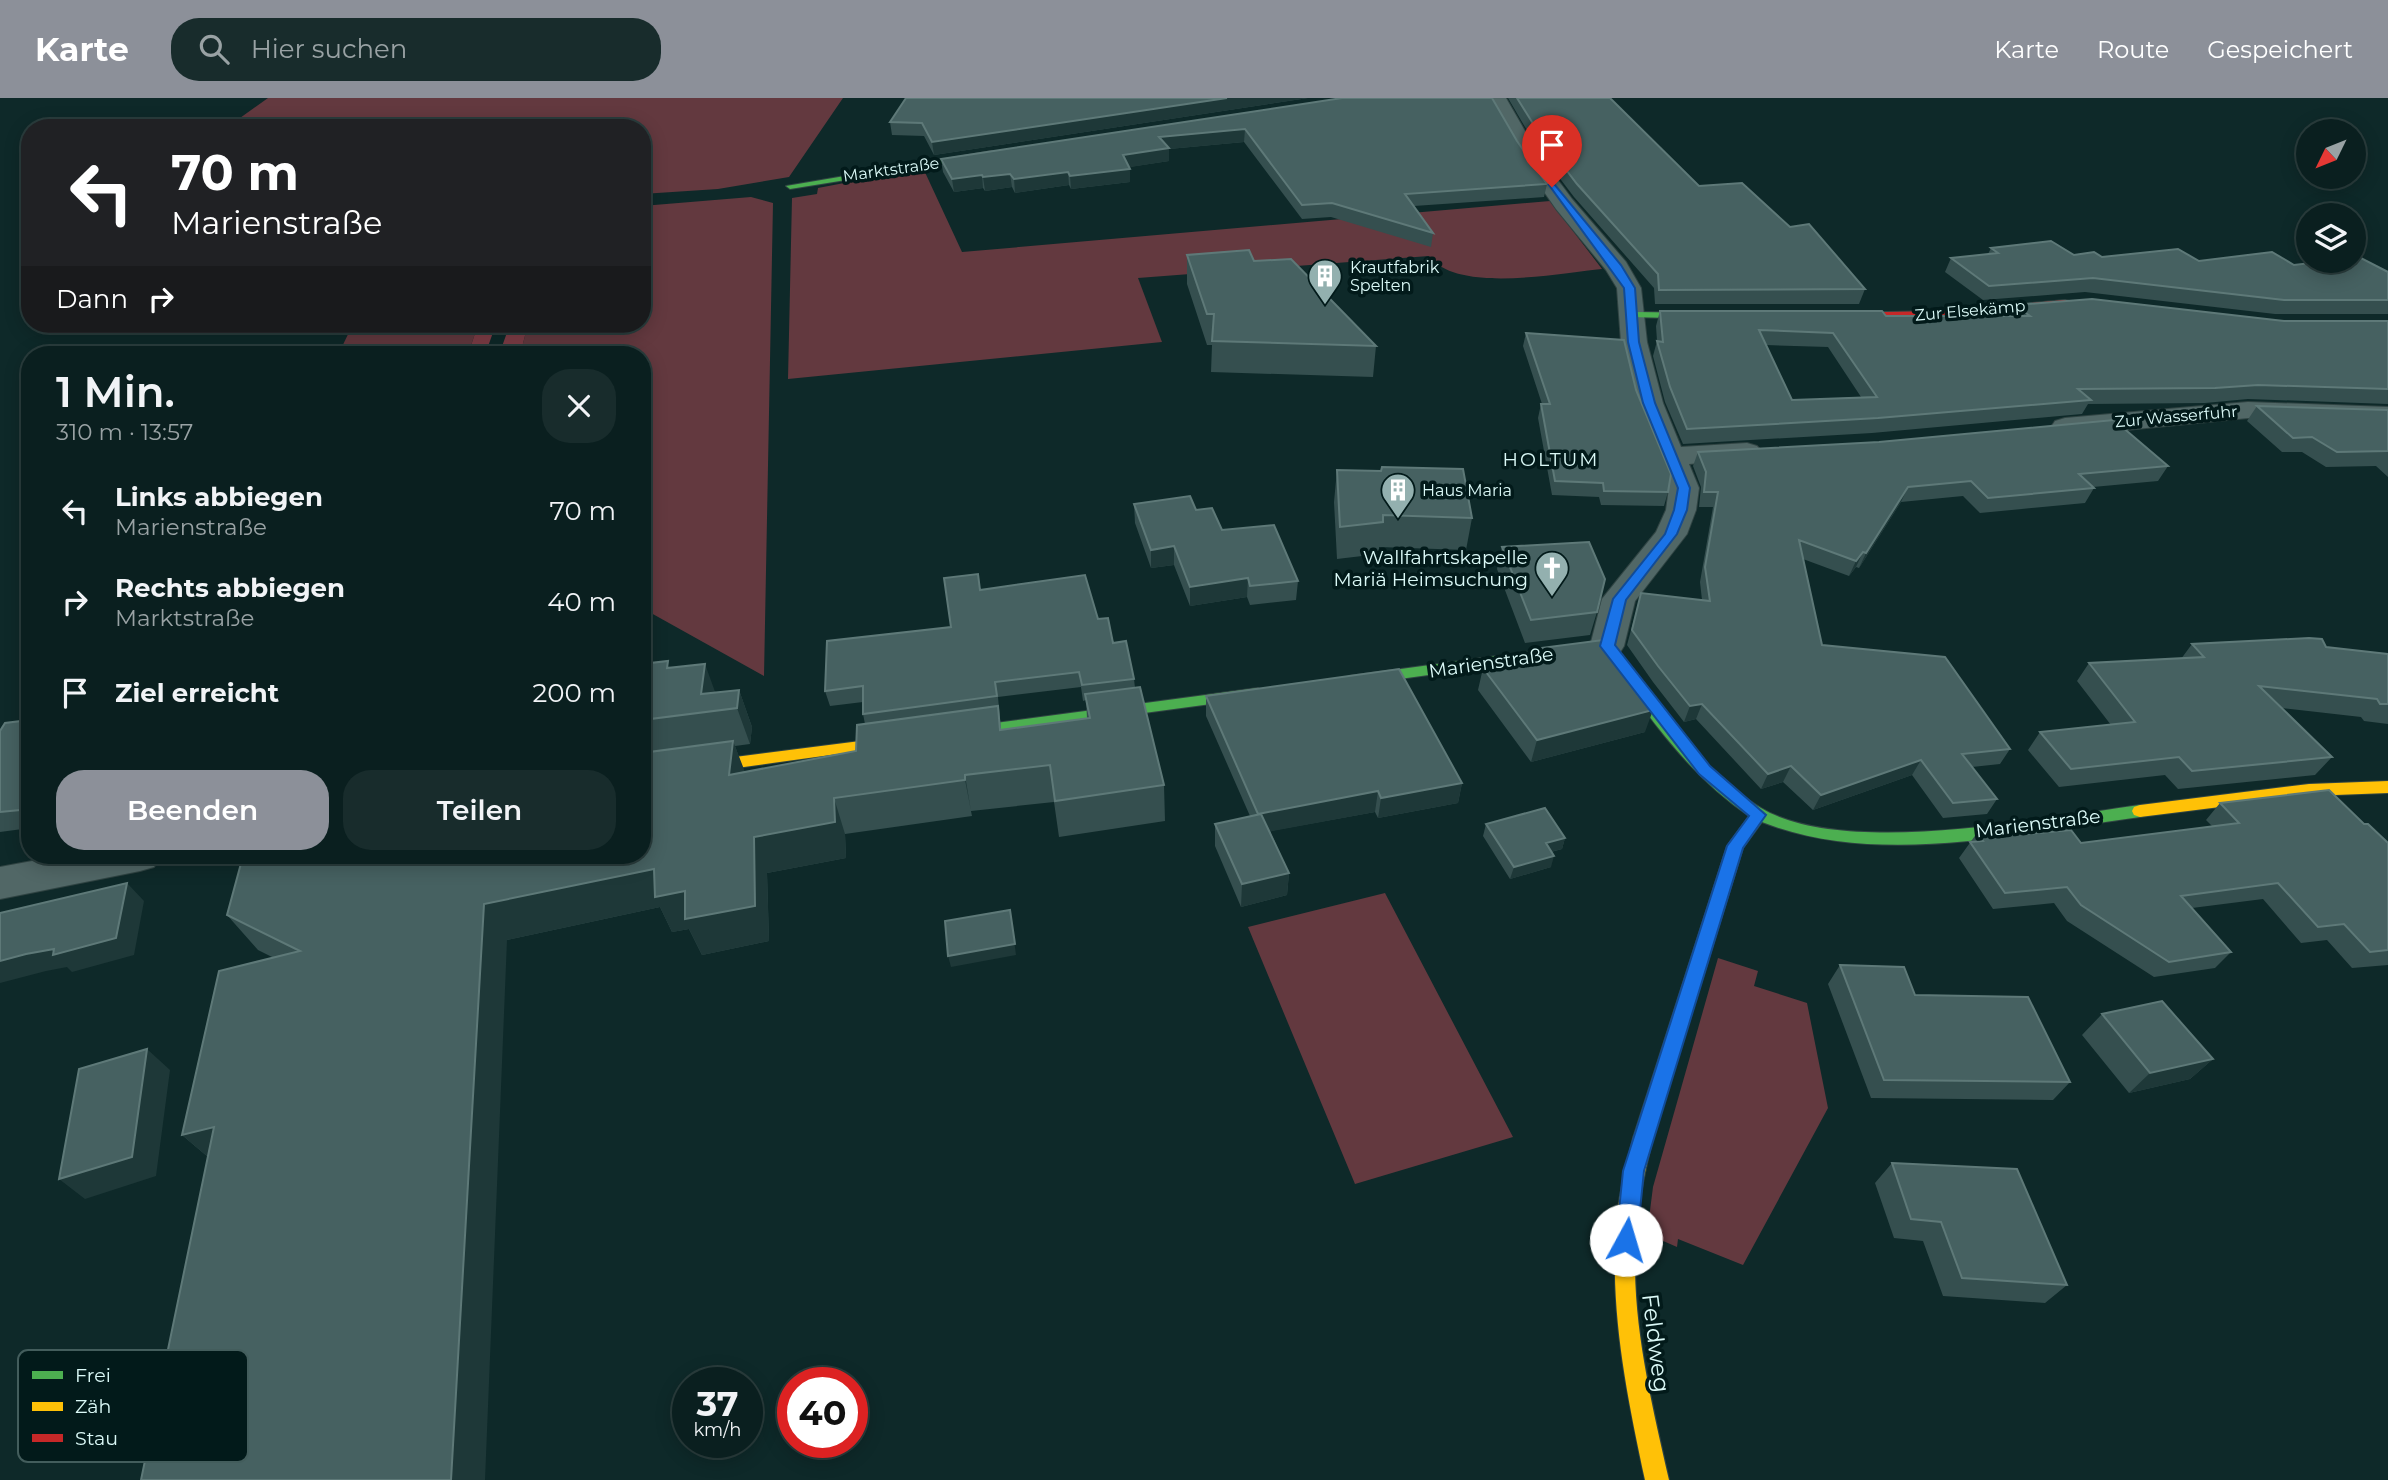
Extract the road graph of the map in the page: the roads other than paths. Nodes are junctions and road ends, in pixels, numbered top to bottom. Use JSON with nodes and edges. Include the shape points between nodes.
{"nodes":[{"id":1,"x":1496,"y":98,"type":"edge"},
{"id":2,"x":1002,"y":153,"type":"edge"},
{"id":3,"x":790,"y":186,"type":"dead end"},
{"id":4,"x":2085,"y":303,"type":"edge"},
{"id":5,"x":1634,"y":315,"type":"junction"},
{"id":6,"x":1726,"y":316,"type":"edge"},
{"id":7,"x":1819,"y":316,"type":"edge"},
{"id":8,"x":2388,"y":415,"type":"edge"},
{"id":9,"x":2044,"y":429,"type":"edge"},
{"id":10,"x":1778,"y":450,"type":"edge"},
{"id":11,"x":1670,"y":456,"type":"junction"},
{"id":12,"x":1607,"y":646,"type":"junction"},
{"id":13,"x":1334,"y":683,"type":"edge"},
{"id":14,"x":1279,"y":690,"type":"edge"},
{"id":15,"x":651,"y":774,"type":"edge"},
{"id":16,"x":2388,"y":787,"type":"edge"},
{"id":17,"x":1758,"y":815,"type":"junction"},
{"id":18,"x":99,"y":864,"type":"edge"},
{"id":19,"x":0,"y":883,"type":"edge"},
{"id":20,"x":1657,"y":1480,"type":"edge"}],
"edges":[{"from":1,"to":5,"type":"street","via":[[1527,153],[1617,267],[1629,288]]},
{"from":2,"to":3,"type":"street","name":"Marktstraße"},
{"from":4,"to":7,"type":"street","name":"Zur Elsekämp","via":[[1940,314]]},
{"from":5,"to":6,"type":"street"},
{"from":5,"to":11,"type":"street","via":[[1634,342],[1649,403]]},
{"from":8,"to":9,"type":"street","name":"Zur Wasserfuhr","via":[[2248,410]]},
{"from":10,"to":11,"type":"street"},
{"from":11,"to":12,"type":"street","via":[[1684,488],[1681,510],[1671,534],[1619,599]]},
{"from":12,"to":13,"type":"street","name":"Marienstraße"},
{"from":12,"to":17,"type":"street","name":"Marienstraße","via":[[1704,770]]},
{"from":14,"to":15,"type":"street"},
{"from":16,"to":17,"type":"street","name":"Marienstraße","via":[[2309,790],[1903,839],[1839,836]]},
{"from":17,"to":20,"type":"street","name":"Feldweg","via":[[1735,846],[1633,1171],[1624,1264],[1631,1363]]},
{"from":18,"to":19,"type":"street"}]}
